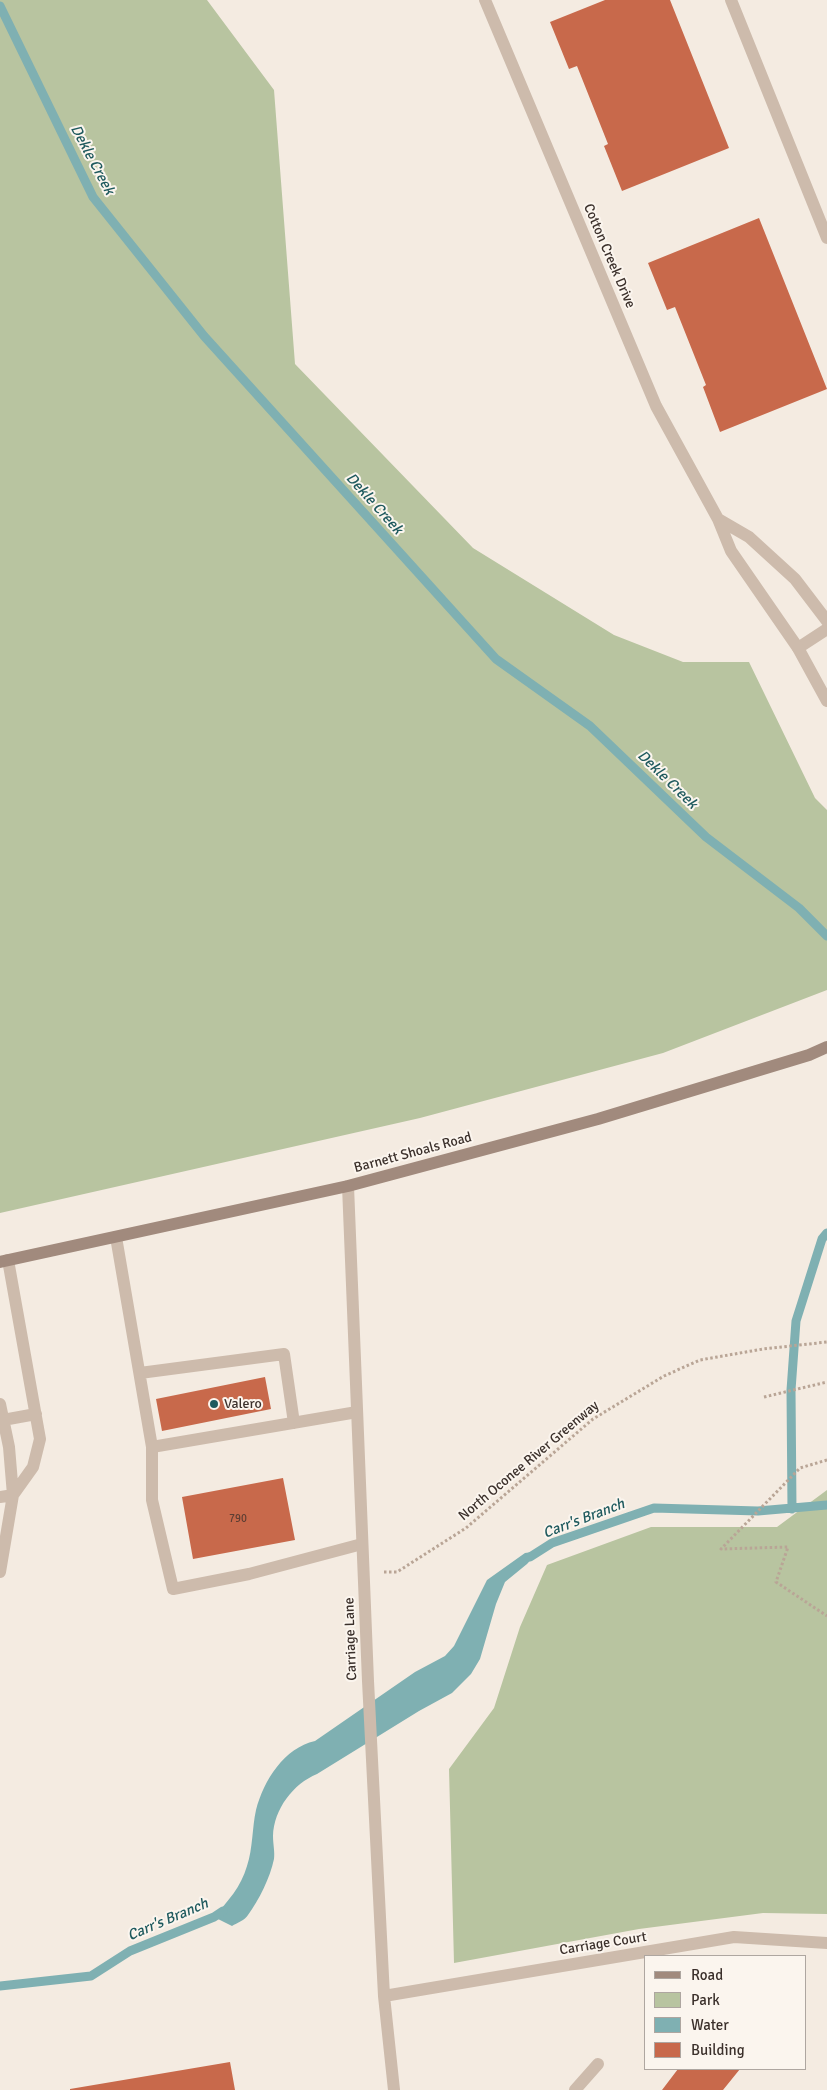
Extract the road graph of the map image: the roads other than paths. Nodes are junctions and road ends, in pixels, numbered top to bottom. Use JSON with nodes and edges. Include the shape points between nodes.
{"nodes":[{"id":1,"x":485,"y":0,"type":"edge"},
{"id":2,"x":731,"y":0,"type":"edge"},
{"id":3,"x":827,"y":238,"type":"edge"},
{"id":4,"x":718,"y":518,"type":"junction"},
{"id":5,"x":827,"y":621,"type":"edge"},
{"id":6,"x":827,"y":629,"type":"edge"},
{"id":7,"x":798,"y":648,"type":"junction"},
{"id":8,"x":827,"y":701,"type":"edge"},
{"id":9,"x":827,"y":1047,"type":"edge"},
{"id":10,"x":348,"y":1186,"type":"junction"},
{"id":11,"x":116,"y":1237,"type":"junction"},
{"id":12,"x":4,"y":1261,"type":"edge"},
{"id":13,"x":140,"y":1373,"type":"junction"},
{"id":14,"x":0,"y":1404,"type":"edge"},
{"id":15,"x":358,"y":1412,"type":"junction"},
{"id":16,"x":36,"y":1414,"type":"junction"},
{"id":17,"x":3,"y":1420,"type":"junction"},
{"id":18,"x":294,"y":1423,"type":"junction"},
{"id":19,"x":152,"y":1447,"type":"junction"},
{"id":20,"x":13,"y":1494,"type":"junction"},
{"id":21,"x":0,"y":1497,"type":"edge"},
{"id":22,"x":362,"y":1544,"type":"junction"},
{"id":23,"x":0,"y":1572,"type":"edge"},
{"id":24,"x":827,"y":1943,"type":"edge"},
{"id":25,"x":384,"y":1996,"type":"junction"},
{"id":26,"x":598,"y":2064,"type":"dead end"},
{"id":27,"x":394,"y":2090,"type":"edge"},
{"id":28,"x":575,"y":2090,"type":"edge"}],
"edges":[{"from":1,"to":4,"type":"street","name":"Cotton Creek Drive","via":[[656,406]]},
{"from":2,"to":3,"type":"street"},
{"from":4,"to":5,"type":"street","name":"Cotton Creek Drive","via":[[749,537],[795,579]]},
{"from":4,"to":7,"type":"street","name":"Cotton Creek Drive","via":[[731,551]]},
{"from":6,"to":7,"type":"street"},
{"from":7,"to":8,"type":"street","name":"Cotton Creek Drive"},
{"from":9,"to":10,"type":"main road","name":"Barnett Shoals Road","via":[[809,1056],[598,1119]]},
{"from":10,"to":11,"type":"main road","name":"Barnett Shoals Road"},
{"from":10,"to":15,"type":"street","name":"Carriage Lane"},
{"from":11,"to":12,"type":"main road","name":"Barnett Shoals Road"},
{"from":11,"to":13,"type":"street"},
{"from":12,"to":16,"type":"street"},
{"from":13,"to":18,"type":"street","via":[[284,1354]]},
{"from":13,"to":19,"type":"street"},
{"from":14,"to":17,"type":"street"},
{"from":15,"to":18,"type":"street"},
{"from":15,"to":22,"type":"street","name":"Carriage Lane"},
{"from":16,"to":17,"type":"street"},
{"from":16,"to":20,"type":"street","via":[[40,1439],[33,1467]]},
{"from":17,"to":20,"type":"street"},
{"from":18,"to":19,"type":"street"},
{"from":19,"to":22,"type":"street","via":[[152,1500],[173,1589],[249,1574]]},
{"from":20,"to":21,"type":"street"},
{"from":20,"to":23,"type":"street"},
{"from":22,"to":25,"type":"street","name":"Carriage Lane"},
{"from":24,"to":25,"type":"street","name":"Carriage Court","via":[[734,1937]]},
{"from":25,"to":27,"type":"street","name":"Carriage Lane"},
{"from":26,"to":28,"type":"street"}]}
